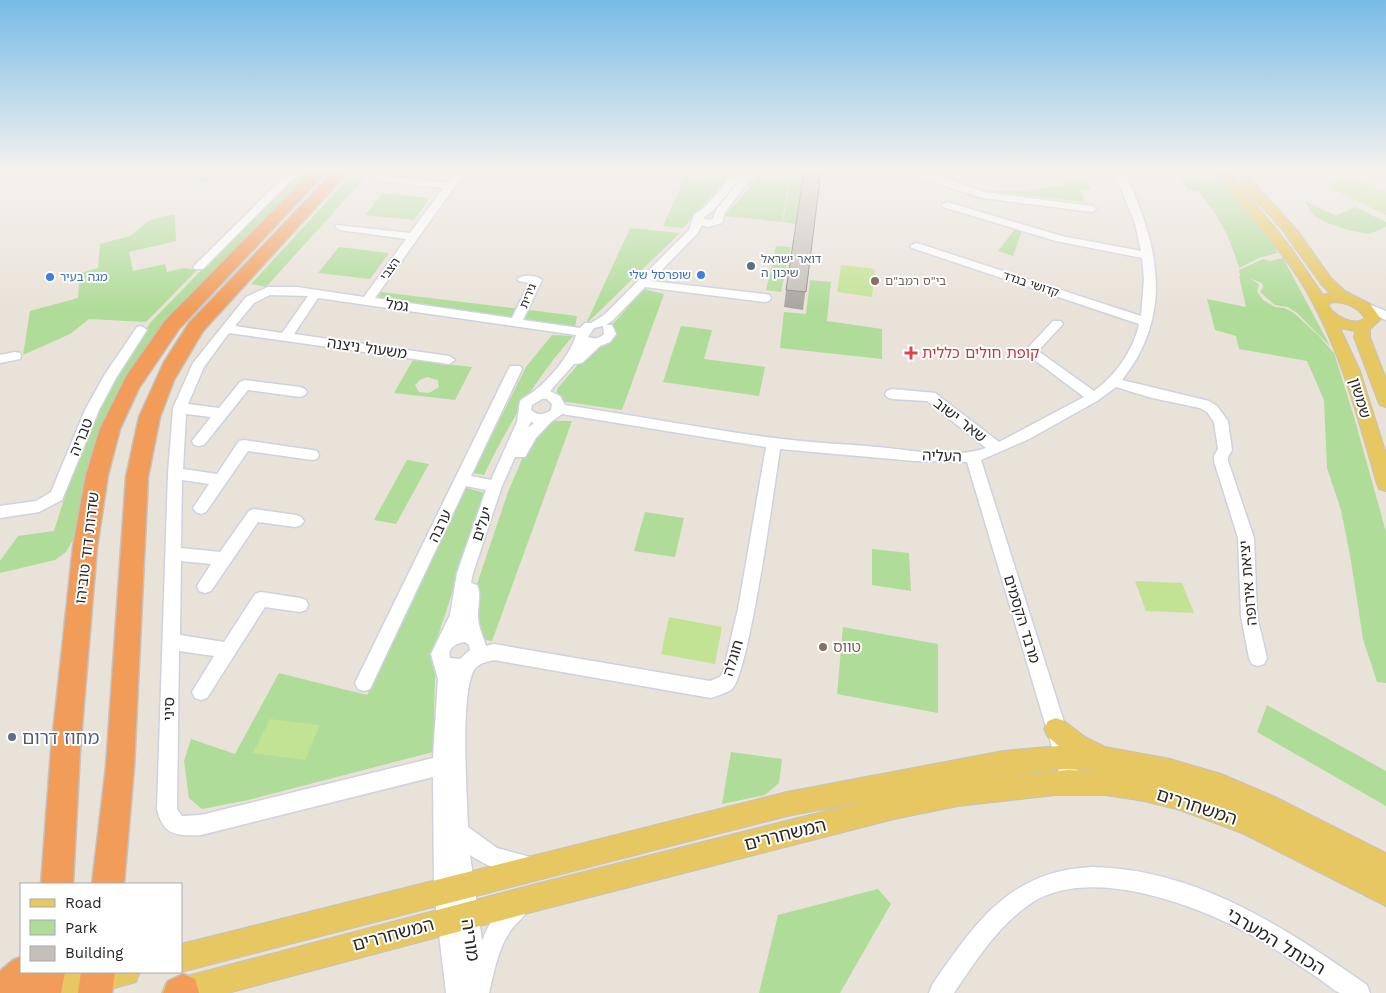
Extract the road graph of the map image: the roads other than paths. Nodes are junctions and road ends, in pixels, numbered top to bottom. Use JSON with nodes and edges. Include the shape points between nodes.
{"nodes":[{"id":1,"x":249,"y":217,"type":"edge"},
{"id":2,"x":275,"y":217,"type":"edge"},
{"id":3,"x":299,"y":217,"type":"edge"},
{"id":4,"x":427,"y":217,"type":"edge"},
{"id":5,"x":701,"y":217,"type":"joint"},
{"id":6,"x":716,"y":217,"type":"edge"},
{"id":7,"x":988,"y":217,"type":"edge"},
{"id":8,"x":1138,"y":217,"type":"edge"},
{"id":9,"x":1259,"y":217,"type":"edge"},
{"id":10,"x":1279,"y":217,"type":"edge"},
{"id":11,"x":714,"y":220,"type":"junction"},
{"id":12,"x":340,"y":228,"type":"dead end"},
{"id":13,"x":413,"y":237,"type":"junction"},
{"id":14,"x":916,"y":246,"type":"dead end"},
{"id":15,"x":1146,"y":255,"type":"junction"},
{"id":16,"x":199,"y":267,"type":"dead end"},
{"id":17,"x":524,"y":279,"type":"dead end"},
{"id":18,"x":646,"y":284,"type":"junction"},
{"id":19,"x":315,"y":294,"type":"junction"},
{"id":20,"x":765,"y":298,"type":"dead end"},
{"id":21,"x":1348,"y":299,"type":"junction"},
{"id":22,"x":367,"y":301,"type":"junction"},
{"id":23,"x":1363,"y":306,"type":"junction"},
{"id":24,"x":1323,"y":309,"type":"junction"},
{"id":25,"x":1386,"y":316,"type":"edge"},
{"id":26,"x":516,"y":322,"type":"junction"},
{"id":27,"x":1147,"y":322,"type":"junction"},
{"id":28,"x":1373,"y":323,"type":"edge"},
{"id":29,"x":1057,"y":324,"type":"dead end"},
{"id":30,"x":602,"y":327,"type":"junction"},
{"id":31,"x":226,"y":329,"type":"junction"},
{"id":32,"x":141,"y":330,"type":"dead end"},
{"id":33,"x":583,"y":335,"type":"junction"},
{"id":34,"x":286,"y":337,"type":"junction"},
{"id":35,"x":596,"y":343,"type":"junction"},
{"id":36,"x":15,"y":356,"type":"dead end"},
{"id":37,"x":0,"y":359,"type":"edge"},
{"id":38,"x":449,"y":360,"type":"dead end"},
{"id":39,"x":516,"y":369,"type":"dead end"},
{"id":40,"x":1114,"y":382,"type":"junction"},
{"id":41,"x":300,"y":392,"type":"dead end"},
{"id":42,"x":892,"y":394,"type":"dead end"},
{"id":43,"x":538,"y":395,"type":"junction"},
{"id":44,"x":1093,"y":397,"type":"junction"},
{"id":45,"x":1386,"y":401,"type":"edge"},
{"id":46,"x":557,"y":403,"type":"junction"},
{"id":47,"x":180,"y":408,"type":"junction"},
{"id":48,"x":222,"y":413,"type":"junction"},
{"id":49,"x":526,"y":413,"type":"junction"},
{"id":50,"x":546,"y":419,"type":"junction"},
{"id":51,"x":199,"y":441,"type":"dead end"},
{"id":52,"x":774,"y":443,"type":"junction"},
{"id":53,"x":996,"y":448,"type":"junction"},
{"id":54,"x":312,"y":455,"type":"dead end"},
{"id":55,"x":973,"y":457,"type":"junction"},
{"id":56,"x":174,"y":473,"type":"junction"},
{"id":57,"x":221,"y":480,"type":"junction"},
{"id":58,"x":462,"y":480,"type":"junction"},
{"id":59,"x":1386,"y":484,"type":"edge"},
{"id":60,"x":495,"y":486,"type":"junction"},
{"id":61,"x":201,"y":508,"type":"dead end"},
{"id":62,"x":0,"y":512,"type":"edge"},
{"id":63,"x":296,"y":521,"type":"dead end"},
{"id":64,"x":174,"y":554,"type":"junction"},
{"id":65,"x":224,"y":559,"type":"junction"},
{"id":66,"x":205,"y":586,"type":"dead end"},
{"id":67,"x":300,"y":605,"type":"dead end"},
{"id":68,"x":472,"y":636,"type":"junction"},
{"id":69,"x":448,"y":639,"type":"junction"},
{"id":70,"x":171,"y":642,"type":"junction"},
{"id":71,"x":228,"y":650,"type":"junction"},
{"id":72,"x":1258,"y":658,"type":"dead end"},
{"id":73,"x":472,"y":661,"type":"junction"},
{"id":74,"x":444,"y":664,"type":"junction"},
{"id":75,"x":364,"y":682,"type":"dead end"},
{"id":76,"x":201,"y":692,"type":"dead end"},
{"id":77,"x":1056,"y":729,"type":"junction"},
{"id":78,"x":1065,"y":757,"type":"junction"},
{"id":79,"x":1103,"y":758,"type":"junction"},
{"id":80,"x":442,"y":765,"type":"junction"},
{"id":81,"x":1070,"y":782,"type":"junction"},
{"id":82,"x":458,"y":832,"type":"junction"},
{"id":83,"x":546,"y":866,"type":"junction"},
{"id":84,"x":1386,"y":867,"type":"edge"},
{"id":85,"x":57,"y":883,"type":"edge"},
{"id":86,"x":108,"y":883,"type":"edge"},
{"id":87,"x":454,"y":889,"type":"junction"},
{"id":88,"x":1386,"y":893,"type":"edge"},
{"id":89,"x":531,"y":897,"type":"junction"},
{"id":90,"x":458,"y":916,"type":"junction"},
{"id":91,"x":182,"y":958,"type":"edge"},
{"id":92,"x":104,"y":979,"type":"edge"},
{"id":93,"x":39,"y":984,"type":"edge"},
{"id":94,"x":180,"y":992,"type":"edge"},
{"id":95,"x":0,"y":993,"type":"edge"},
{"id":96,"x":457,"y":993,"type":"edge"},
{"id":97,"x":479,"y":993,"type":"edge"},
{"id":98,"x":940,"y":993,"type":"edge"},
{"id":99,"x":1359,"y":993,"type":"edge"}],
"edges":[{"from":1,"to":16,"type":"street"},
{"from":2,"to":85,"type":"highway","name":"שדרות דוד טוביהו","via":[[153,349],[111,428],[102,454],[88,514]]},
{"from":3,"to":86,"type":"highway","via":[[196,327],[174,361],[147,422],[136,478],[120,767]]},
{"from":4,"to":13,"type":"street","name":"הצבי"},
{"from":5,"to":11,"type":"street","via":[[703,223]]},
{"from":5,"to":30,"type":"street","via":[[693,232]]},
{"from":6,"to":11,"type":"street"},
{"from":7,"to":15,"type":"street","via":[[1060,239]]},
{"from":8,"to":15,"type":"street","name":"העליה"},
{"from":9,"to":24,"type":"main road","name":"שמשון","via":[[1284,248]]},
{"from":10,"to":21,"type":"main road","via":[[1327,283]]},
{"from":11,"to":18,"type":"street","via":[[696,233]]},
{"from":12,"to":13,"type":"street","name":"הצבי"},
{"from":13,"to":22,"type":"street","name":"הצבי"},
{"from":14,"to":27,"type":"street","name":"קדושי בגדד"},
{"from":15,"to":27,"type":"street","name":"העליה","via":[[1151,281]]},
{"from":17,"to":26,"type":"street","name":"גירית","via":[[536,280]]},
{"from":18,"to":20,"type":"street"},
{"from":18,"to":30,"type":"street"},
{"from":19,"to":22,"type":"street","name":"גמל"},
{"from":19,"to":31,"type":"street","name":"גמל","via":[[275,290],[260,294],[250,300]]},
{"from":19,"to":34,"type":"street"},
{"from":21,"to":23,"type":"main road"},
{"from":21,"to":24,"type":"main road","via":[[1324,299]]},
{"from":22,"to":26,"type":"street","name":"גמל"},
{"from":23,"to":25,"type":"street"},
{"from":23,"to":28,"type":"main road","name":"שמשון","via":[[1372,315]]},
{"from":24,"to":28,"type":"main road","via":[[1344,324]]},
{"from":24,"to":59,"type":"main road","name":"שמשון","via":[[1352,371]]},
{"from":26,"to":33,"type":"street","name":"גמל"},
{"from":27,"to":40,"type":"street","name":"העליה","via":[[1135,351]]},
{"from":28,"to":45,"type":"main road","name":"שמשון","via":[[1362,337]]},
{"from":29,"to":44,"type":"street","via":[[1030,352]]},
{"from":30,"to":33,"type":"street","via":[[590,326]]},
{"from":30,"to":35,"type":"street","via":[[610,332],[609,337]]},
{"from":31,"to":34,"type":"street","name":"משעול ניצנה"},
{"from":31,"to":47,"type":"street","name":"סיני","via":[[198,366]]},
{"from":32,"to":62,"type":"street","name":"טבריה","via":[[92,410],[57,496],[38,506]]},
{"from":33,"to":35,"type":"street","name":"גמל","via":[[589,342]]},
{"from":33,"to":43,"type":"street","via":[[577,350]]},
{"from":34,"to":38,"type":"street","name":"משעול ניצנה"},
{"from":35,"to":46,"type":"street","via":[[563,376],[558,385]]},
{"from":36,"to":37,"type":"street"},
{"from":39,"to":58,"type":"street","name":"ערבה"},
{"from":40,"to":44,"type":"street","name":"העליה"},
{"from":40,"to":72,"type":"street","name":"יציאת אירופה","via":[[1152,394],[1204,404],[1218,414],[1225,450],[1220,461],[1246,538],[1249,616]]},
{"from":41,"to":48,"type":"street","via":[[245,385]]},
{"from":42,"to":53,"type":"street","name":"שאר ישוב","via":[[930,396]]},
{"from":43,"to":46,"type":"street","via":[[548,395]]},
{"from":43,"to":49,"type":"street","via":[[526,403]]},
{"from":44,"to":53,"type":"street","name":"העליה"},
{"from":46,"to":50,"type":"street","via":[[554,415]]},
{"from":46,"to":52,"type":"street","name":"העליה"},
{"from":47,"to":48,"type":"street"},
{"from":47,"to":56,"type":"street","name":"סיני"},
{"from":48,"to":51,"type":"street"},
{"from":49,"to":50,"type":"street","via":[[532,418]]},
{"from":49,"to":60,"type":"street","name":"יעלים"},
{"from":50,"to":68,"type":"street","name":"יעלים","via":[[522,447],[490,527],[472,583],[468,616]]},
{"from":52,"to":55,"type":"street","name":"העליה","via":[[907,455]]},
{"from":52,"to":73,"type":"street","name":"חוגלה","via":[[746,609],[726,683],[711,690],[494,652]]},
{"from":53,"to":55,"type":"street","name":"העליה"},
{"from":54,"to":57,"type":"street","via":[[244,445]]},
{"from":55,"to":77,"type":"street","name":"מרבד הקסמים"},
{"from":56,"to":57,"type":"street"},
{"from":56,"to":64,"type":"street","name":"סיני"},
{"from":57,"to":61,"type":"street"},
{"from":58,"to":60,"type":"street"},
{"from":58,"to":75,"type":"street","name":"ערבה"},
{"from":60,"to":69,"type":"street","name":"יעלים","via":[[465,573],[458,614]]},
{"from":63,"to":65,"type":"street","via":[[254,515]]},
{"from":64,"to":65,"type":"street"},
{"from":64,"to":70,"type":"street","name":"סיני"},
{"from":65,"to":66,"type":"street"},
{"from":67,"to":71,"type":"street","via":[[261,599]]},
{"from":68,"to":69,"type":"street","via":[[460,634]]},
{"from":68,"to":73,"type":"street","via":[[478,644]]},
{"from":69,"to":74,"type":"street","via":[[441,649]]},
{"from":70,"to":71,"type":"street"},
{"from":70,"to":80,"type":"street","name":"סיני","via":[[166,809],[169,818],[179,826],[201,826]]},
{"from":71,"to":76,"type":"street"},
{"from":73,"to":74,"type":"street","via":[[454,668]]},
{"from":73,"to":82,"type":"street","via":[[460,691]]},
{"from":74,"to":80,"type":"street","via":[[447,696]]},
{"from":77,"to":78,"type":"street","name":"מרבד הקסמים"},
{"from":77,"to":79,"type":"main road","via":[[1077,745]]},
{"from":78,"to":79,"type":"main road","name":"המשחררים"},
{"from":78,"to":81,"type":"street","name":"מרבד הקסמים"},
{"from":78,"to":83,"type":"main road","name":"המשחררים","via":[[1003,763],[787,804]]},
{"from":79,"to":84,"type":"main road","name":"המשחררים","via":[[1170,771],[1221,786]]},
{"from":80,"to":87,"type":"street"},
{"from":81,"to":88,"type":"main road","name":"המשחררים","via":[[1107,783],[1153,791],[1221,811],[1261,828]]},
{"from":81,"to":89,"type":"main road","name":"המשחררים","via":[[943,796]]},
{"from":82,"to":83,"type":"street","via":[[492,858]]},
{"from":82,"to":87,"type":"street"},
{"from":83,"to":87,"type":"main road","name":"המשחררים"},
{"from":87,"to":90,"type":"street","name":"מוריה"},
{"from":87,"to":91,"type":"main road","name":"המשחררים"},
{"from":89,"to":90,"type":"main road","name":"המשחררים"},
{"from":89,"to":97,"type":"street","via":[[507,916],[493,938]]},
{"from":90,"to":94,"type":"main road","name":"המשחררים"},
{"from":90,"to":96,"type":"street","name":"מוריה"},
{"from":90,"to":97,"type":"street","name":"מוריה"},
{"from":92,"to":93,"type":"main road"},
{"from":93,"to":95,"type":"highway"},
{"from":98,"to":99,"type":"street","name":"הכותל המערבי","via":[[970,950],[1003,913],[1027,894],[1066,879],[1102,878],[1144,881],[1188,894],[1240,916],[1291,945]]}]}
